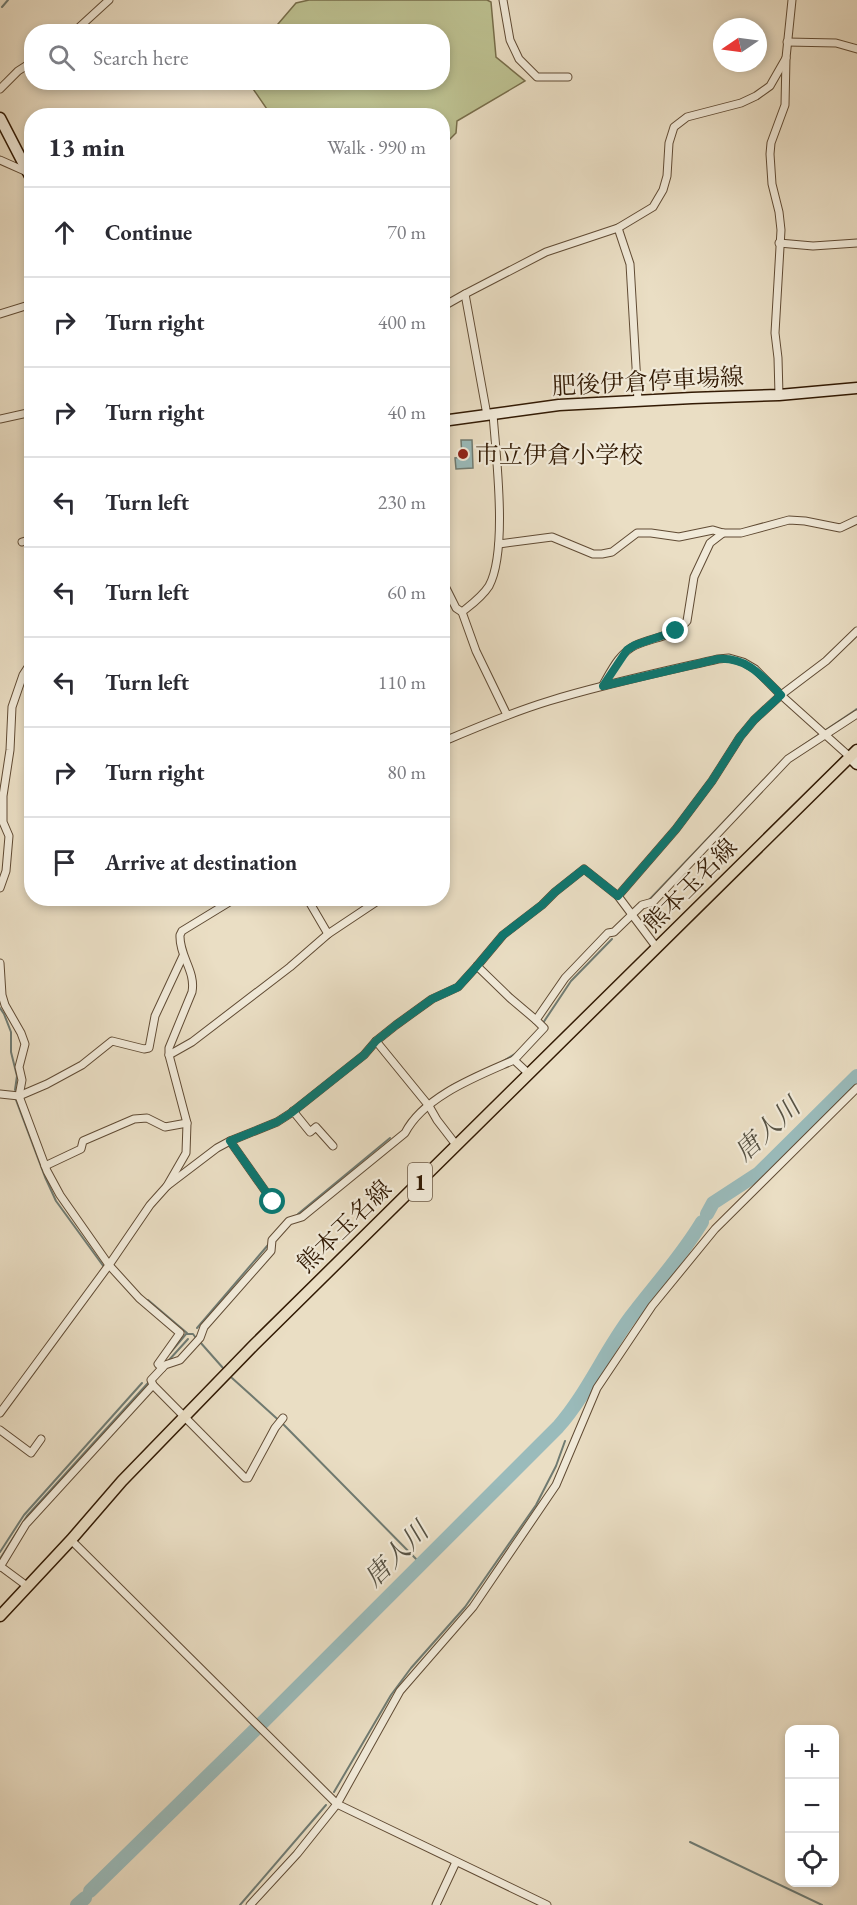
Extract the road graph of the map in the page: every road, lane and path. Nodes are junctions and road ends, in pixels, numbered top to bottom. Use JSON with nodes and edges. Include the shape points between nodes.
{"nodes":[{"id":1,"x":109,"y":0,"type":"edge"},
{"id":2,"x":503,"y":0,"type":"edge"},
{"id":3,"x":792,"y":0,"type":"edge"},
{"id":4,"x":83,"y":24,"type":"edge"},
{"id":5,"x":787,"y":42,"type":"junction"},
{"id":6,"x":857,"y":49,"type":"edge"},
{"id":7,"x":786,"y":58,"type":"junction"},
{"id":8,"x":24,"y":67,"type":"edge"},
{"id":9,"x":568,"y":77,"type":"dead end"},
{"id":10,"x":0,"y":89,"type":"edge"},
{"id":11,"x":0,"y":118,"type":"edge"},
{"id":12,"x":0,"y":160,"type":"edge"},
{"id":13,"x":24,"y":166,"type":"edge"},
{"id":14,"x":24,"y":173,"type":"edge"},
{"id":15,"x":618,"y":228,"type":"junction"},
{"id":16,"x":779,"y":243,"type":"junction"},
{"id":17,"x":857,"y":243,"type":"edge"},
{"id":18,"x":465,"y":294,"type":"junction"},
{"id":19,"x":450,"y":302,"type":"edge"},
{"id":20,"x":24,"y":306,"type":"edge"},
{"id":21,"x":0,"y":314,"type":"edge"},
{"id":22,"x":857,"y":388,"type":"edge"},
{"id":23,"x":779,"y":395,"type":"junction"},
{"id":24,"x":638,"y":401,"type":"junction"},
{"id":25,"x":24,"y":414,"type":"edge"},
{"id":26,"x":490,"y":414,"type":"junction"},
{"id":27,"x":0,"y":419,"type":"edge"},
{"id":28,"x":450,"y":420,"type":"edge"},
{"id":29,"x":857,"y":520,"type":"edge"},
{"id":30,"x":723,"y":534,"type":"junction"},
{"id":31,"x":499,"y":544,"type":"junction"},
{"id":32,"x":450,"y":596,"type":"edge"},
{"id":33,"x":462,"y":612,"type":"junction"},
{"id":34,"x":857,"y":632,"type":"edge"},
{"id":35,"x":24,"y":673,"type":"edge"},
{"id":36,"x":603,"y":686,"type":"junction"},
{"id":37,"x":781,"y":695,"type":"junction"},
{"id":38,"x":857,"y":714,"type":"edge"},
{"id":39,"x":507,"y":715,"type":"junction"},
{"id":40,"x":821,"y":732,"type":"junction"},
{"id":41,"x":450,"y":739,"type":"edge"},
{"id":42,"x":855,"y":757,"type":"edge"},
{"id":43,"x":2,"y":795,"type":"edge"},
{"id":44,"x":0,"y":888,"type":"edge"},
{"id":45,"x":618,"y":896,"type":"junction"},
{"id":46,"x":223,"y":906,"type":"edge"},
{"id":47,"x":312,"y":906,"type":"edge"},
{"id":48,"x":370,"y":906,"type":"edge"},
{"id":49,"x":632,"y":915,"type":"junction"},
{"id":50,"x":328,"y":934,"type":"junction"},
{"id":51,"x":657,"y":948,"type":"junction"},
{"id":52,"x":183,"y":956,"type":"junction"},
{"id":53,"x":0,"y":963,"type":"edge"},
{"id":54,"x":477,"y":966,"type":"junction"},
{"id":55,"x":539,"y":1023,"type":"junction"},
{"id":56,"x":376,"y":1041,"type":"junction"},
{"id":57,"x":169,"y":1056,"type":"junction"},
{"id":58,"x":514,"y":1060,"type":"junction"},
{"id":59,"x":529,"y":1074,"type":"junction"},
{"id":60,"x":856,"y":1091,"type":"edge"},
{"id":61,"x":0,"y":1094,"type":"edge"},
{"id":62,"x":19,"y":1096,"type":"junction"},
{"id":63,"x":429,"y":1106,"type":"junction"},
{"id":64,"x":293,"y":1111,"type":"junction"},
{"id":65,"x":187,"y":1123,"type":"junction"},
{"id":66,"x":230,"y":1141,"type":"junction"},
{"id":67,"x":333,"y":1146,"type":"dead end"},
{"id":68,"x":457,"y":1146,"type":"junction"},
{"id":69,"x":45,"y":1166,"type":"junction"},
{"id":70,"x":167,"y":1186,"type":"junction"},
{"id":71,"x":273,"y":1202,"type":"dead end"},
{"id":72,"x":109,"y":1265,"type":"junction"},
{"id":73,"x":162,"y":1368,"type":"junction"},
{"id":74,"x":153,"y":1384,"type":"junction"},
{"id":75,"x":0,"y":1413,"type":"edge"},
{"id":76,"x":184,"y":1416,"type":"junction"},
{"id":77,"x":281,"y":1421,"type":"dead end"},
{"id":78,"x":0,"y":1430,"type":"edge"},
{"id":79,"x":41,"y":1439,"type":"dead end"},
{"id":80,"x":71,"y":1540,"type":"junction"},
{"id":81,"x":0,"y":1566,"type":"edge"},
{"id":82,"x":27,"y":1586,"type":"junction"},
{"id":83,"x":0,"y":1616,"type":"edge"},
{"id":84,"x":337,"y":1804,"type":"junction"},
{"id":85,"x":456,"y":1862,"type":"junction"},
{"id":86,"x":250,"y":1905,"type":"edge"},
{"id":87,"x":436,"y":1905,"type":"edge"},
{"id":88,"x":547,"y":1905,"type":"edge"}],
"edges":[{"from":1,"to":4,"type":"street"},
{"from":2,"to":9,"type":"street","via":[[510,40],[519,59],[537,77]]},
{"from":3,"to":5,"type":"street"},
{"from":5,"to":6,"type":"street","via":[[836,43]]},
{"from":5,"to":7,"type":"street"},
{"from":7,"to":15,"type":"street","via":[[770,86],[756,96],[687,117],[674,128],[667,176],[654,207]]},
{"from":7,"to":16,"type":"street","via":[[785,105],[770,154],[780,221]]},
{"from":8,"to":10,"type":"street"},
{"from":11,"to":13,"type":"main road"},
{"from":12,"to":14,"type":"street"},
{"from":15,"to":18,"type":"street","via":[[546,252]]},
{"from":15,"to":24,"type":"street","via":[[630,264]]},
{"from":16,"to":17,"type":"street"},
{"from":16,"to":23,"type":"street","via":[[775,333]]},
{"from":18,"to":19,"type":"street"},
{"from":18,"to":26,"type":"street"},
{"from":20,"to":21,"type":"street"},
{"from":22,"to":23,"type":"main road","name":"肥後伊倉停車場線"},
{"from":23,"to":24,"type":"main road","name":"肥後伊倉停車場線"},
{"from":24,"to":26,"type":"main road","name":"肥後伊倉停車場線"},
{"from":25,"to":27,"type":"street"},
{"from":26,"to":28,"type":"main road","name":"肥後伊倉停車場線"},
{"from":26,"to":31,"type":"street"},
{"from":29,"to":30,"type":"street","via":[[840,528],[789,520]]},
{"from":30,"to":31,"type":"street","via":[[713,530],[679,537],[637,533],[610,553],[593,554],[552,537]]},
{"from":30,"to":36,"type":"street","via":[[710,543],[693,577],[687,621],[676,631],[627,650]]},
{"from":31,"to":33,"type":"street","via":[[488,588]]},
{"from":32,"to":33,"type":"street"},
{"from":33,"to":39,"type":"street"},
{"from":34,"to":37,"type":"street"},
{"from":35,"to":43,"type":"street","via":[[12,707]]},
{"from":36,"to":37,"type":"street","via":[[729,658],[755,669]]},
{"from":36,"to":39,"type":"street"},
{"from":37,"to":40,"type":"street"},
{"from":37,"to":45,"type":"street","via":[[740,737],[676,829]]},
{"from":38,"to":40,"type":"street"},
{"from":39,"to":41,"type":"street"},
{"from":40,"to":42,"type":"street"},
{"from":40,"to":49,"type":"street","via":[[788,759],[653,902],[642,905]]},
{"from":42,"to":51,"type":"main road","name":"熊本玉名線","number":"1"},
{"from":43,"to":44,"type":"street","via":[[3,822],[9,836],[6,871]]},
{"from":45,"to":49,"type":"street"},
{"from":45,"to":54,"type":"street","via":[[584,869],[503,935]]},
{"from":46,"to":52,"type":"street","via":[[182,931],[179,941]]},
{"from":47,"to":50,"type":"street"},
{"from":48,"to":50,"type":"street"},
{"from":49,"to":51,"type":"street"},
{"from":49,"to":55,"type":"street","via":[[608,933],[565,978]]},
{"from":50,"to":57,"type":"street","via":[[290,967]]},
{"from":51,"to":59,"type":"main road","name":"熊本玉名線","number":"1"},
{"from":52,"to":57,"type":"street","via":[[193,985]]},
{"from":52,"to":62,"type":"street","via":[[155,1016],[149,1048],[112,1041],[82,1065]]},
{"from":53,"to":62,"type":"street","via":[[5,1005],[25,1044]]},
{"from":54,"to":55,"type":"street"},
{"from":54,"to":56,"type":"street","via":[[458,987],[432,999]]},
{"from":55,"to":58,"type":"street","via":[[544,1028]]},
{"from":56,"to":63,"type":"street"},
{"from":56,"to":64,"type":"street"},
{"from":57,"to":65,"type":"street"},
{"from":58,"to":59,"type":"street"},
{"from":58,"to":63,"type":"street","via":[[462,1083]]},
{"from":59,"to":68,"type":"main road","name":"熊本玉名線","number":"1"},
{"from":60,"to":84,"type":"street","via":[[715,1229],[652,1306],[597,1388],[556,1485],[469,1613],[400,1691]]},
{"from":61,"to":62,"type":"street"},
{"from":62,"to":69,"type":"street"},
{"from":63,"to":68,"type":"street"},
{"from":63,"to":73,"type":"street","via":[[405,1133],[302,1217],[289,1221],[272,1240],[271,1251],[204,1327],[198,1340],[180,1360]]},
{"from":64,"to":66,"type":"street","via":[[277,1122]]},
{"from":64,"to":67,"type":"street","via":[[309,1132],[316,1127]]},
{"from":65,"to":69,"type":"street","via":[[165,1127],[147,1118],[134,1119],[83,1141],[81,1149]]},
{"from":65,"to":70,"type":"street","via":[[186,1153]]},
{"from":66,"to":70,"type":"street"},
{"from":66,"to":71,"type":"street"},
{"from":68,"to":76,"type":"main road","name":"熊本玉名線","number":"1"},
{"from":69,"to":72,"type":"street","via":[[60,1195]]},
{"from":70,"to":72,"type":"street"},
{"from":72,"to":73,"type":"street","via":[[139,1298],[180,1333],[158,1364]]},
{"from":72,"to":75,"type":"street"},
{"from":73,"to":74,"type":"street","via":[[151,1380]]},
{"from":74,"to":76,"type":"street"},
{"from":74,"to":81,"type":"street","via":[[26,1524]]},
{"from":76,"to":77,"type":"street","via":[[245,1478]]},
{"from":76,"to":80,"type":"main road","name":"熊本玉名線","number":"1"},
{"from":78,"to":79,"type":"street","via":[[31,1453]]},
{"from":80,"to":82,"type":"main road","name":"熊本玉名線","number":"1"},
{"from":80,"to":84,"type":"street"},
{"from":81,"to":82,"type":"street"},
{"from":82,"to":83,"type":"main road","name":"熊本玉名線","number":"1"},
{"from":84,"to":85,"type":"street"},
{"from":84,"to":86,"type":"street"},
{"from":85,"to":87,"type":"street"},
{"from":85,"to":88,"type":"street"}]}
